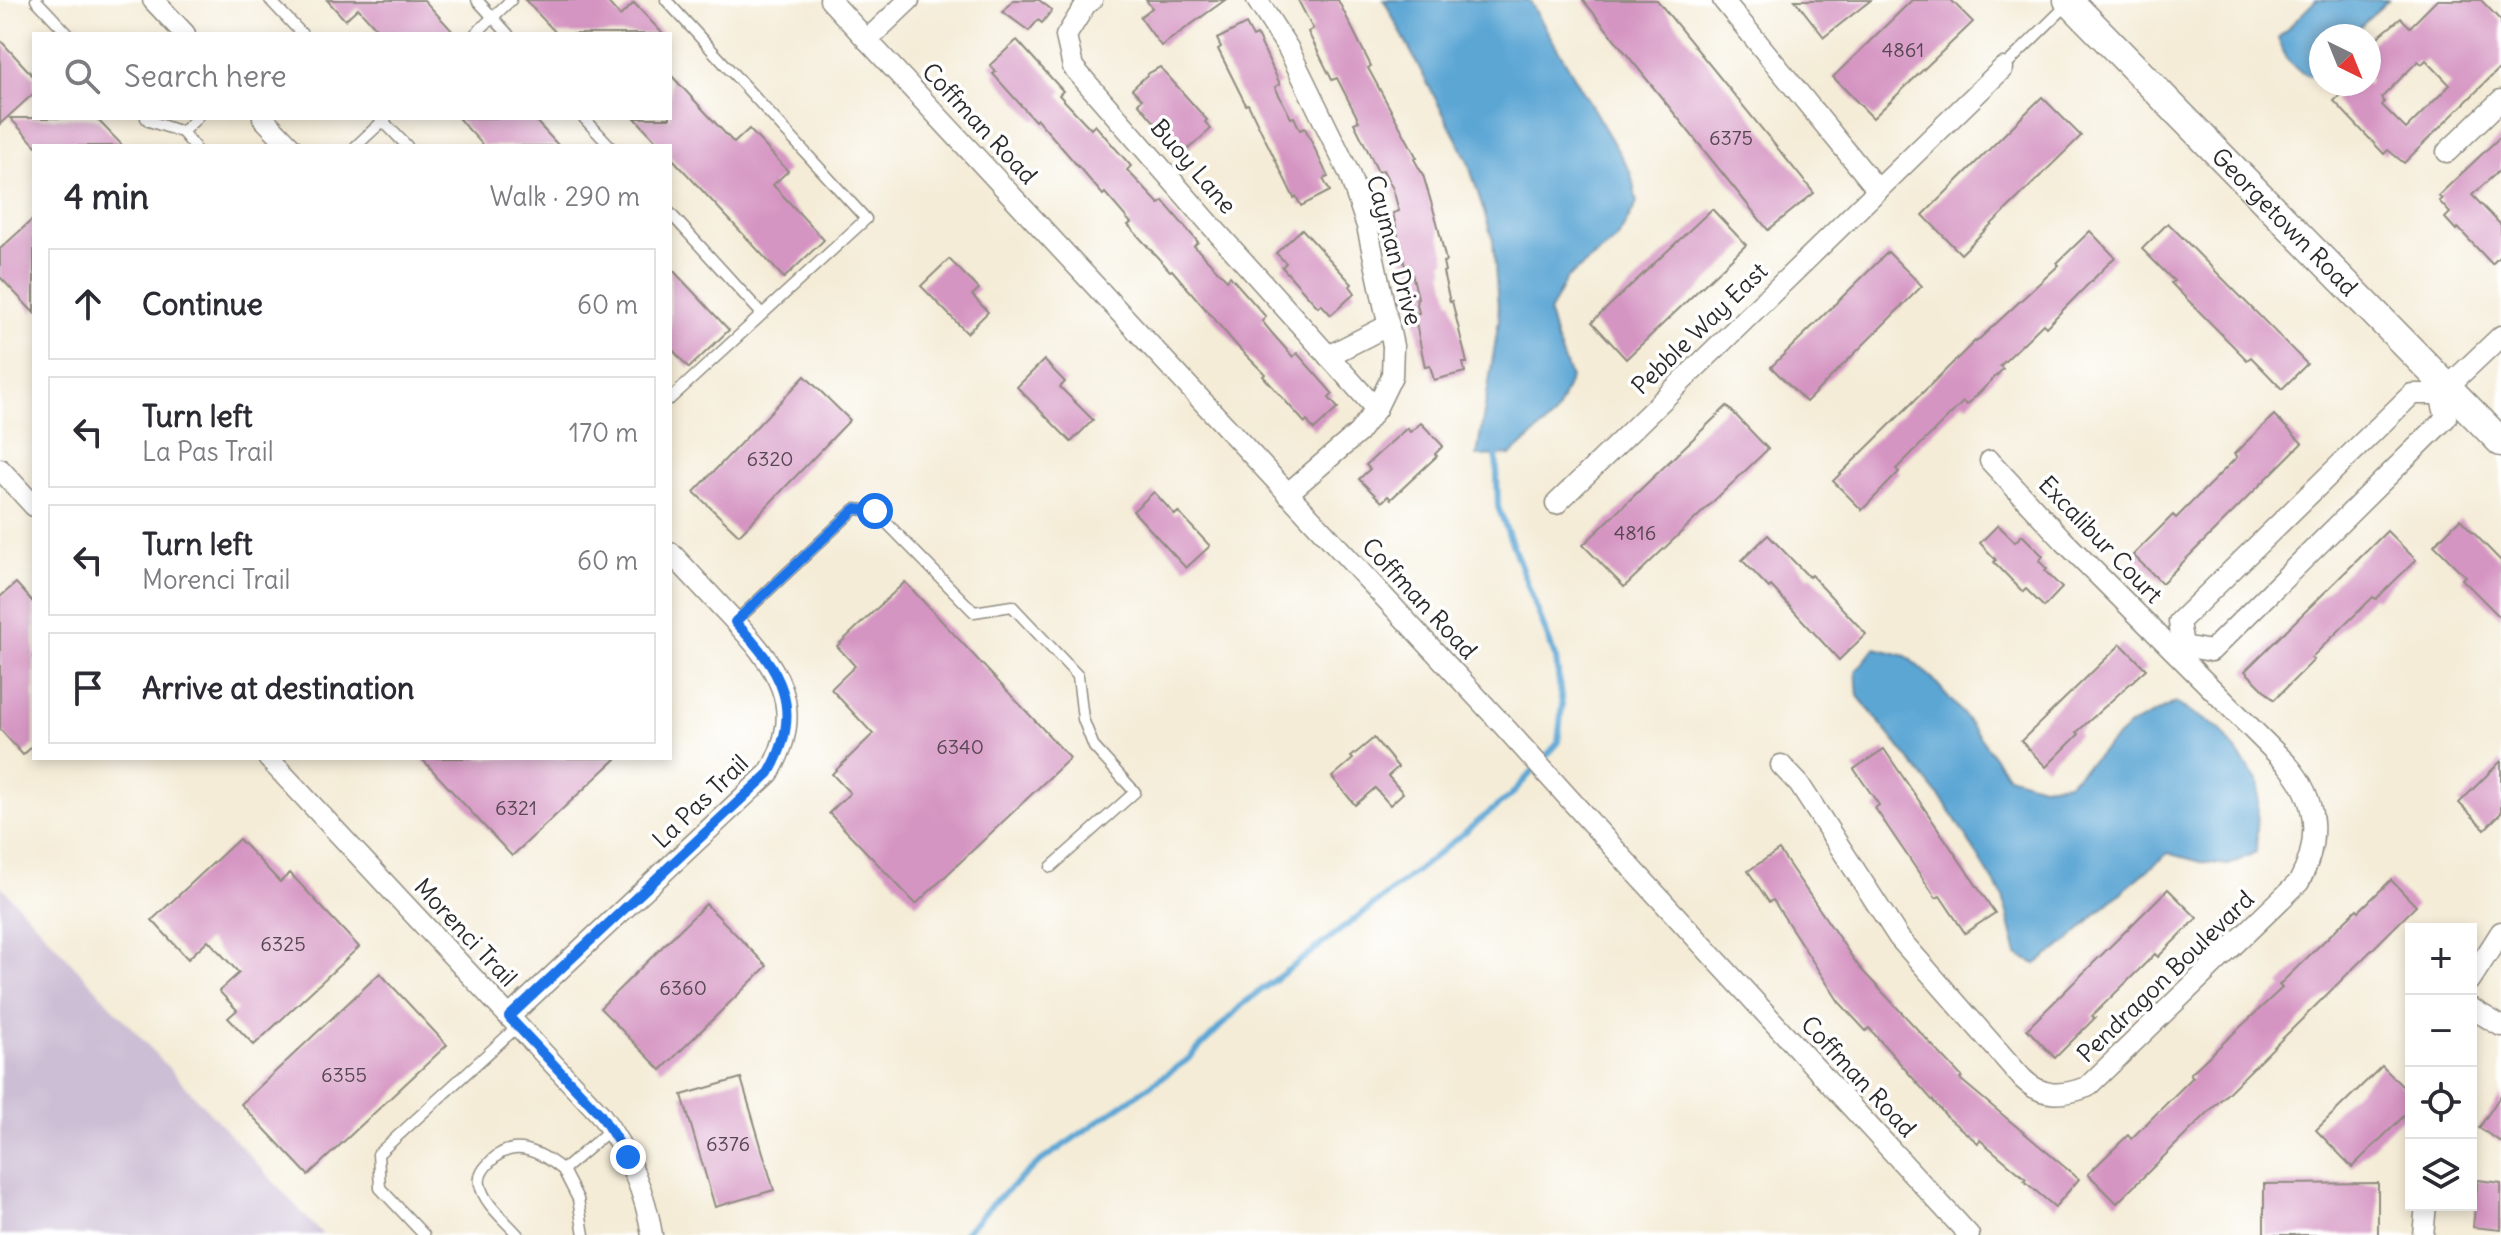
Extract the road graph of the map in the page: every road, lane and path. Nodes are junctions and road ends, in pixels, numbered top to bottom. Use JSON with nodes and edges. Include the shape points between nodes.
{"nodes":[{"id":1,"x":36,"y":0,"type":"edge"},
{"id":2,"x":153,"y":0,"type":"edge"},
{"id":3,"x":270,"y":0,"type":"edge"},
{"id":4,"x":477,"y":0,"type":"edge"},
{"id":5,"x":511,"y":0,"type":"edge"},
{"id":6,"x":666,"y":0,"type":"edge"},
{"id":7,"x":830,"y":0,"type":"edge"},
{"id":8,"x":909,"y":0,"type":"edge"},
{"id":9,"x":1092,"y":0,"type":"edge"},
{"id":10,"x":1257,"y":0,"type":"edge"},
{"id":11,"x":1723,"y":0,"type":"edge"},
{"id":12,"x":2069,"y":1,"type":"edge"},
{"id":13,"x":493,"y":17,"type":"junction"},
{"id":14,"x":66,"y":32,"type":"edge"},
{"id":15,"x":183,"y":32,"type":"edge"},
{"id":16,"x":300,"y":32,"type":"edge"},
{"id":17,"x":477,"y":32,"type":"edge"},
{"id":18,"x":506,"y":32,"type":"edge"},
{"id":19,"x":867,"y":40,"type":"junction"},
{"id":20,"x":2003,"y":68,"type":"joint"},
{"id":21,"x":2501,"y":100,"type":"edge"},
{"id":22,"x":148,"y":120,"type":"edge"},
{"id":23,"x":195,"y":120,"type":"edge"},
{"id":24,"x":265,"y":120,"type":"edge"},
{"id":25,"x":382,"y":120,"type":"edge"},
{"id":26,"x":384,"y":120,"type":"edge"},
{"id":27,"x":586,"y":120,"type":"edge"},
{"id":28,"x":182,"y":132,"type":"junction"},
{"id":29,"x":192,"y":144,"type":"edge"},
{"id":30,"x":288,"y":144,"type":"edge"},
{"id":31,"x":358,"y":144,"type":"edge"},
{"id":32,"x":405,"y":144,"type":"edge"},
{"id":33,"x":608,"y":144,"type":"edge"},
{"id":34,"x":2447,"y":152,"type":"dead end"},
{"id":35,"x":1878,"y":190,"type":"junction"},
{"id":36,"x":672,"y":215,"type":"edge"},
{"id":37,"x":762,"y":314,"type":"junction"},
{"id":38,"x":1389,"y":325,"type":"junction"},
{"id":39,"x":2501,"y":336,"type":"edge"},
{"id":40,"x":1328,"y":356,"type":"junction"},
{"id":41,"x":2444,"y":390,"type":"junction"},
{"id":42,"x":672,"y":397,"type":"edge"},
{"id":43,"x":1376,"y":409,"type":"junction"},
{"id":44,"x":2501,"y":442,"type":"edge"},
{"id":45,"x":1990,"y":461,"type":"dead end"},
{"id":46,"x":1,"y":471,"type":"edge"},
{"id":47,"x":1287,"y":494,"type":"junction"},
{"id":48,"x":32,"y":504,"type":"edge"},
{"id":49,"x":1556,"y":504,"type":"dead end"},
{"id":50,"x":672,"y":554,"type":"edge"},
{"id":51,"x":735,"y":622,"type":"junction"},
{"id":52,"x":2180,"y":650,"type":"junction"},
{"id":53,"x":270,"y":760,"type":"edge"},
{"id":54,"x":1781,"y":765,"type":"dead end"},
{"id":55,"x":1051,"y":867,"type":"dead end"},
{"id":56,"x":2501,"y":932,"type":"edge"},
{"id":57,"x":2477,"y":970,"type":"edge"},
{"id":58,"x":2477,"y":1012,"type":"edge"},
{"id":59,"x":514,"y":1022,"type":"junction"},
{"id":60,"x":2501,"y":1026,"type":"edge"},
{"id":61,"x":611,"y":1129,"type":"junction"},
{"id":62,"x":563,"y":1170,"type":"junction"},
{"id":63,"x":2425,"y":1211,"type":"edge"},
{"id":64,"x":424,"y":1235,"type":"edge"},
{"id":65,"x":518,"y":1235,"type":"edge"},
{"id":66,"x":584,"y":1235,"type":"edge"},
{"id":67,"x":652,"y":1235,"type":"edge"},
{"id":68,"x":1969,"y":1235,"type":"edge"},
{"id":69,"x":2423,"y":1235,"type":"edge"}],
"edges":[{"from":1,"to":14,"type":"lane"},
{"from":2,"to":15,"type":"street"},
{"from":3,"to":16,"type":"lane"},
{"from":4,"to":13,"type":"lane"},
{"from":5,"to":13,"type":"lane"},
{"from":6,"to":37,"type":"lane","via":[[866,219]]},
{"from":7,"to":19,"type":"street","name":"Coffman Road"},
{"from":8,"to":19,"type":"street"},
{"from":9,"to":40,"type":"street","name":"Buoy Lane","via":[[1066,36],[1073,67]]},
{"from":10,"to":38,"type":"street","name":"Cayman Drive","via":[[1288,48],[1349,173]]},
{"from":11,"to":35,"type":"street"},
{"from":12,"to":20,"type":"lane"},
{"from":12,"to":41,"type":"main road","name":"Georgetown Road"},
{"from":13,"to":17,"type":"lane"},
{"from":13,"to":18,"type":"lane"},
{"from":19,"to":47,"type":"street","name":"Coffman Road"},
{"from":20,"to":35,"type":"street","name":"Pebble Way East"},
{"from":21,"to":34,"type":"street"},
{"from":22,"to":28,"type":"lane"},
{"from":23,"to":28,"type":"lane"},
{"from":24,"to":30,"type":"street"},
{"from":25,"to":31,"type":"lane"},
{"from":26,"to":32,"type":"lane"},
{"from":27,"to":33,"type":"lane"},
{"from":28,"to":29,"type":"lane"},
{"from":35,"to":49,"type":"street","name":"Pebble Way East"},
{"from":36,"to":37,"type":"lane"},
{"from":37,"to":42,"type":"lane"},
{"from":38,"to":40,"type":"street"},
{"from":38,"to":43,"type":"street","name":"Cayman Drive","via":[[1392,376]]},
{"from":39,"to":41,"type":"street"},
{"from":40,"to":43,"type":"street","name":"Buoy Lane"},
{"from":41,"to":44,"type":"main road","name":"Georgetown Road"},
{"from":41,"to":52,"type":"street","via":[[2412,394],[2179,622]]},
{"from":41,"to":52,"type":"street","via":[[2446,418],[2211,651]]},
{"from":43,"to":47,"type":"street","name":"Cayman Drive","via":[[1358,433]]},
{"from":45,"to":52,"type":"street","name":"Excalibur Court","via":[[2064,541]]},
{"from":46,"to":48,"type":"street"},
{"from":47,"to":68,"type":"street","name":"Coffman Road"},
{"from":50,"to":51,"type":"street","name":"La Pas Trail"},
{"from":51,"to":55,"type":"lane","via":[[855,509],[875,511],[974,612],[1012,606],[1078,676],[1083,719],[1094,747],[1135,792]]},
{"from":51,"to":59,"type":"street","name":"La Pas Trail","via":[[770,662],[782,688],[787,717],[780,755],[769,773]]},
{"from":52,"to":54,"type":"street","name":"Pendragon Boulevard","via":[[2300,779],[2314,816],[2314,846],[2293,890],[2087,1087],[2065,1095],[2027,1083],[1899,938],[1799,784]]},
{"from":53,"to":59,"type":"street","name":"Morenci Trail"},
{"from":56,"to":57,"type":"street"},
{"from":58,"to":60,"type":"street"},
{"from":59,"to":61,"type":"street","name":"Morenci Trail"},
{"from":59,"to":64,"type":"lane","via":[[378,1154],[380,1188]]},
{"from":61,"to":62,"type":"lane"},
{"from":61,"to":67,"type":"street","name":"Morenci Trail","via":[[638,1179]]},
{"from":62,"to":65,"type":"lane","via":[[539,1153],[509,1148],[482,1171],[479,1181],[487,1200]]},
{"from":62,"to":66,"type":"lane","via":[[578,1199]]},
{"from":63,"to":69,"type":"street"}]}
